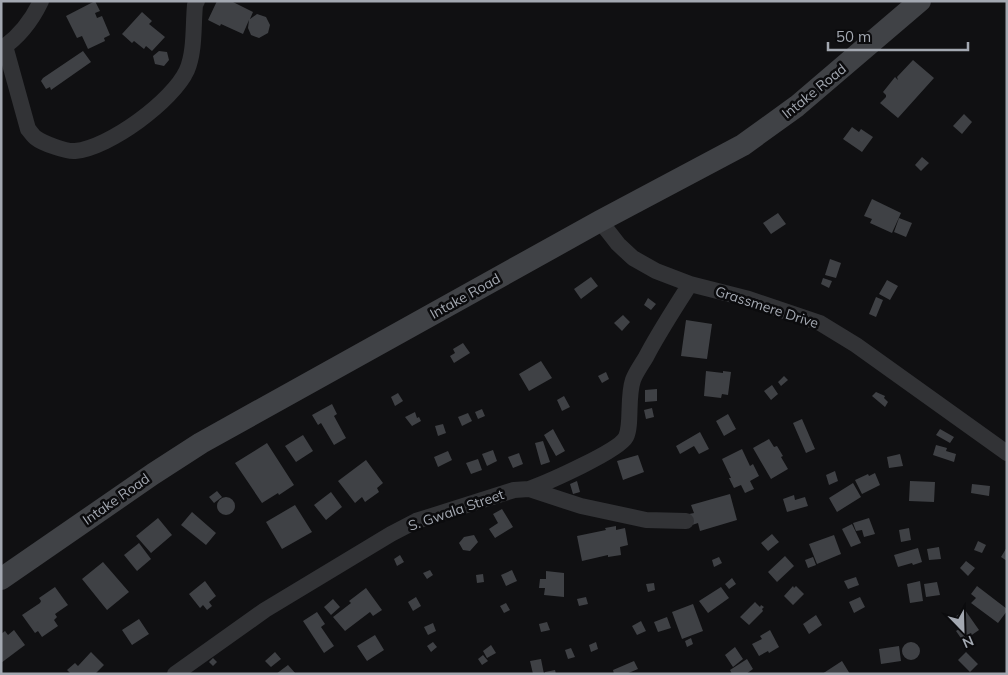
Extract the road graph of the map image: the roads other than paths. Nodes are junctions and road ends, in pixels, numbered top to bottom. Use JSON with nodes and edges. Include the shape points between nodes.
{"nodes":[{"id":1,"x":40,"y":1,"type":"edge"},
{"id":2,"x":197,"y":1,"type":"edge"},
{"id":3,"x":920,"y":1,"type":"edge"},
{"id":4,"x":3,"y":47,"type":"edge"},
{"id":5,"x":600,"y":221,"type":"junction"},
{"id":6,"x":690,"y":284,"type":"junction"},
{"id":7,"x":1007,"y":452,"type":"edge"},
{"id":8,"x":529,"y":490,"type":"junction"},
{"id":9,"x":686,"y":521,"type":"dead end"},
{"id":10,"x":1,"y":579,"type":"edge"},
{"id":11,"x":175,"y":674,"type":"edge"}],
"edges":[{"from":1,"to":4,"type":"street","via":[[23,30]]},
{"from":2,"to":4,"type":"street","via":[[191,55],[180,82],[141,119],[121,133],[87,149],[73,152],[35,138],[28,129]]},
{"from":3,"to":5,"type":"street","name":"Intake Road","via":[[797,106],[743,145]]},
{"from":5,"to":6,"type":"street","name":"Grassmere Drive","via":[[633,258]]},
{"from":5,"to":10,"type":"street","name":"Intake Road","via":[[201,442]]},
{"from":6,"to":7,"type":"street","name":"Grassmere Drive","via":[[749,299],[820,323]]},
{"from":6,"to":8,"type":"street","via":[[634,379],[626,437],[620,444],[559,478]]},
{"from":8,"to":9,"type":"street","name":"S. Gwala Street","via":[[581,506],[646,520]]},
{"from":8,"to":11,"type":"street","name":"S. Gwala Street","via":[[514,490],[416,521],[265,610]]}]}
